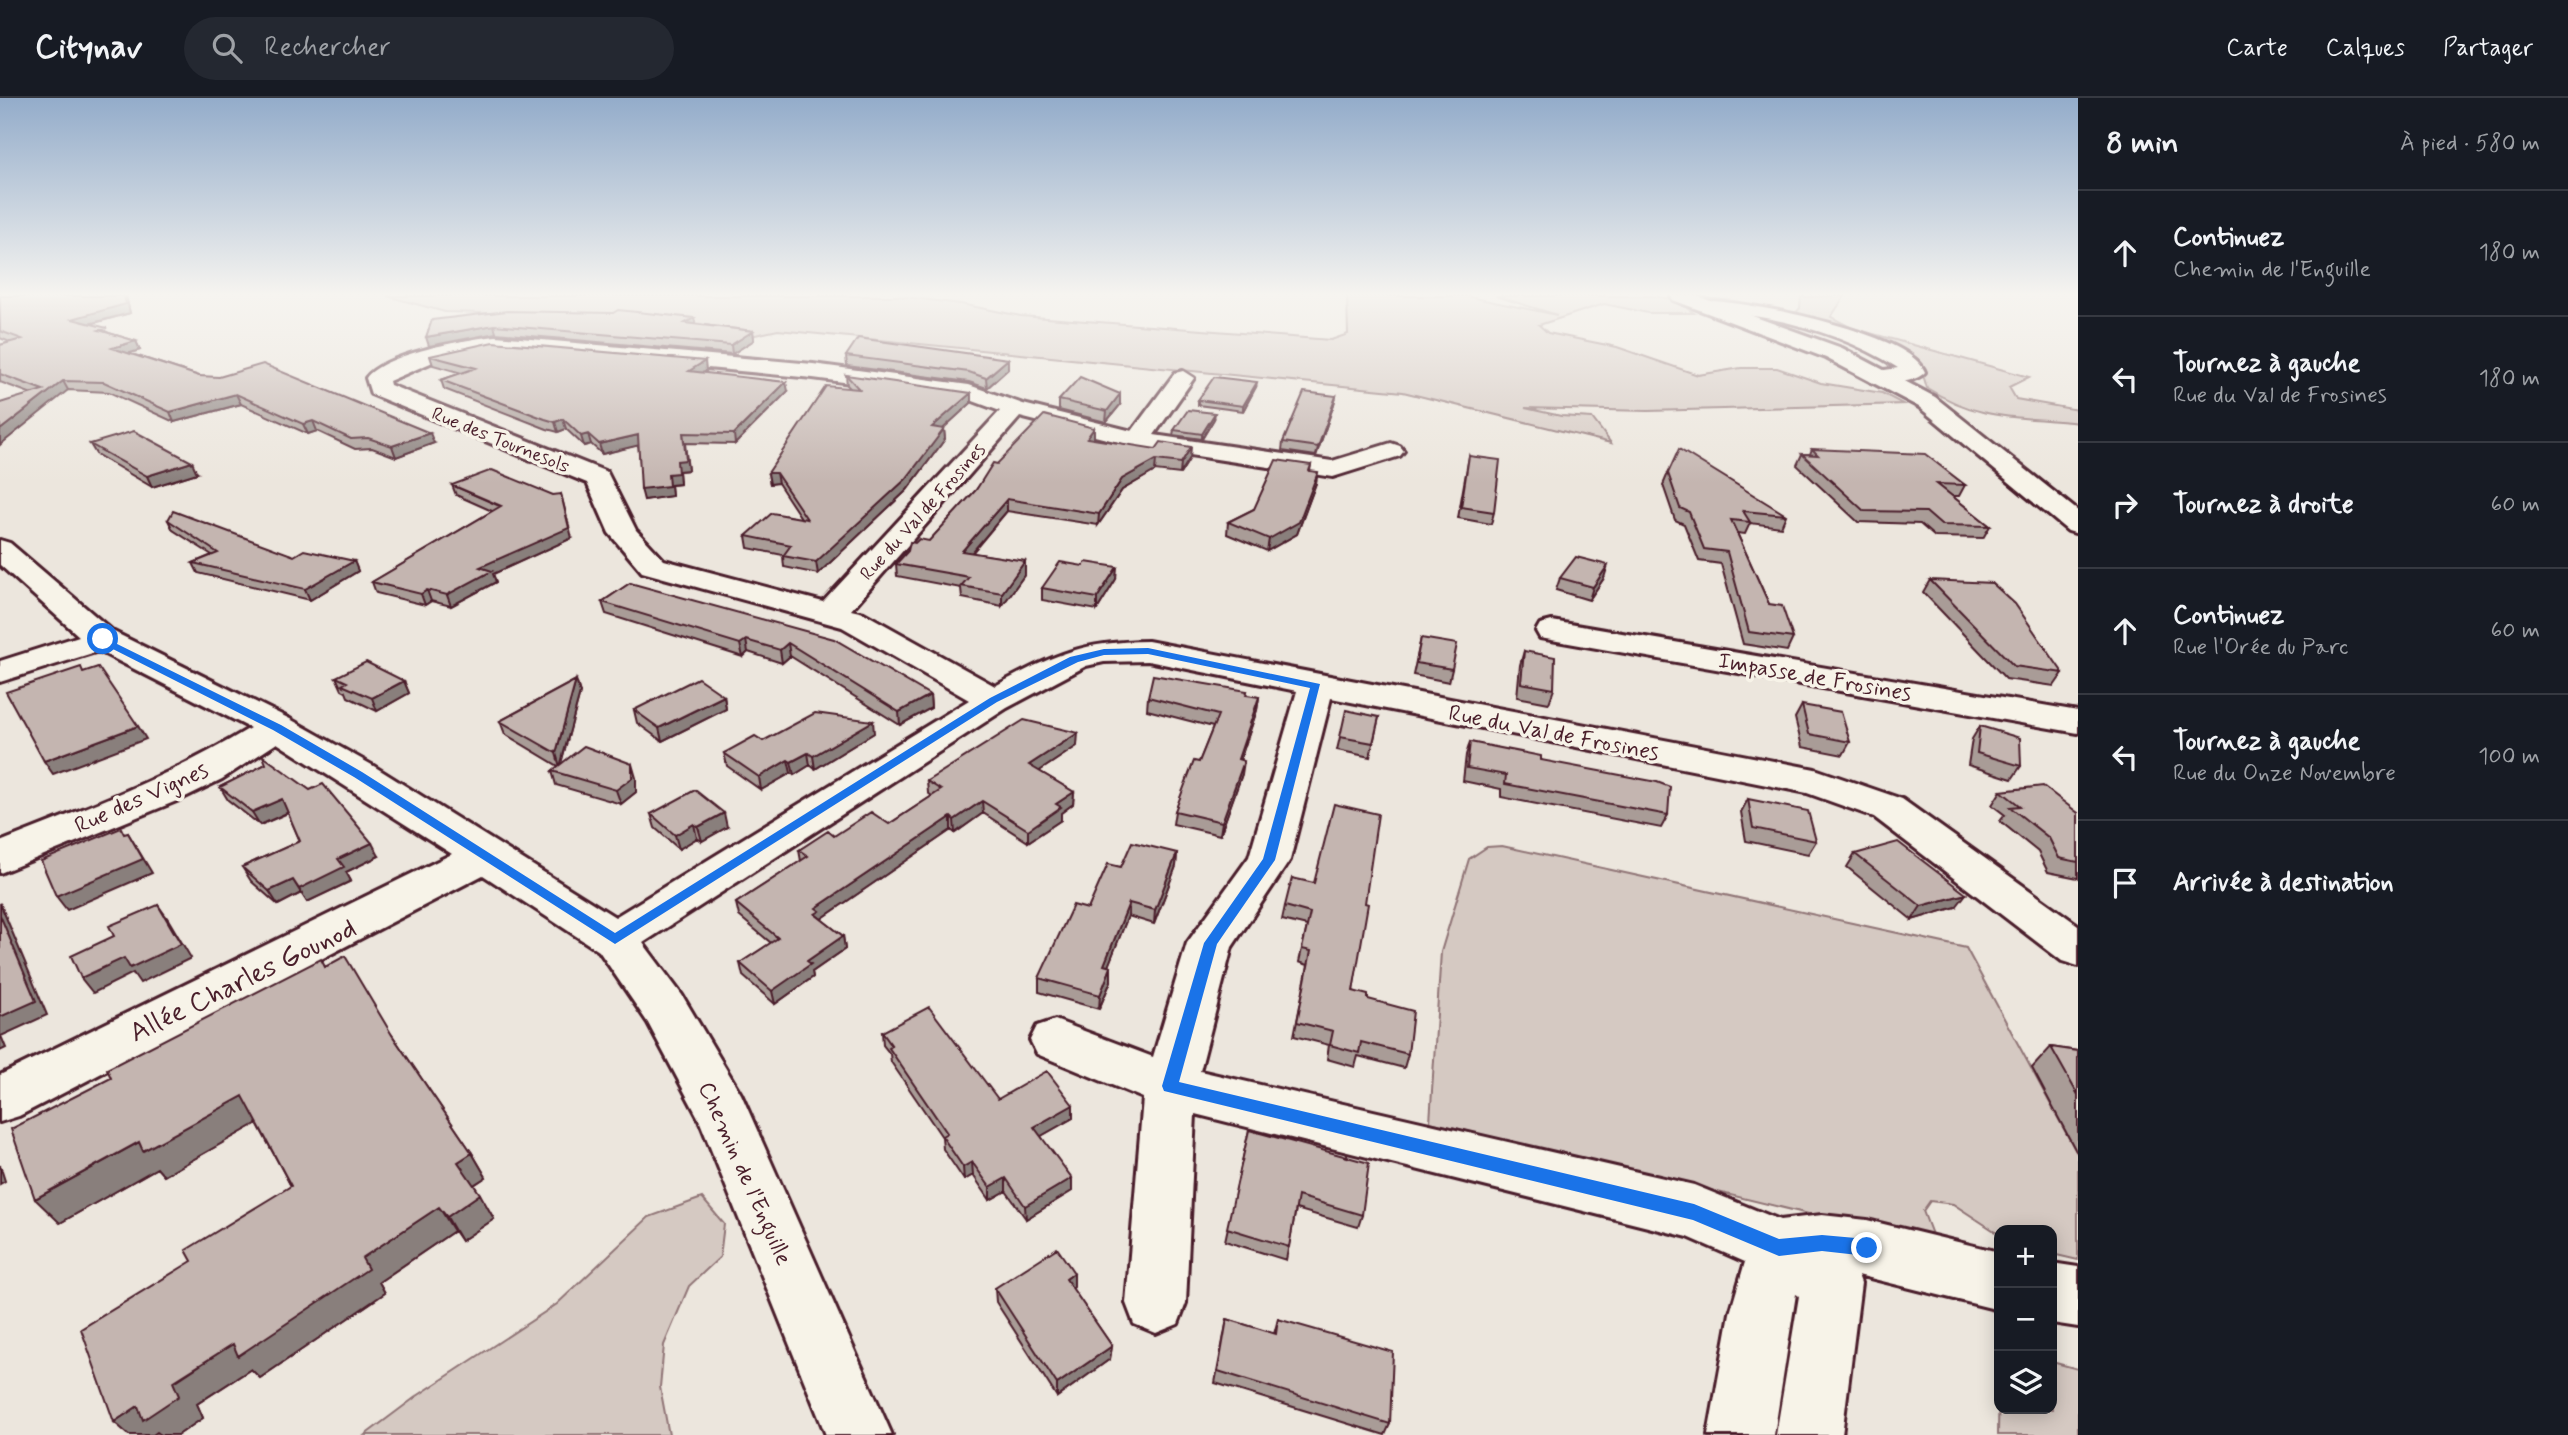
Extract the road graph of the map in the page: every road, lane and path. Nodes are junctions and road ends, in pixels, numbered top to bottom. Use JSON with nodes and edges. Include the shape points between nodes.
{"nodes":[{"id":1,"x":424,"y":358,"type":"edge"},
{"id":2,"x":675,"y":358,"type":"edge"},
{"id":3,"x":1841,"y":358,"type":"edge"},
{"id":4,"x":1898,"y":358,"type":"edge"},
{"id":5,"x":1879,"y":377,"type":"junction"},
{"id":6,"x":1183,"y":378,"type":"dead end"},
{"id":7,"x":1015,"y":409,"type":"junction"},
{"id":8,"x":1138,"y":440,"type":"junction"},
{"id":9,"x":1391,"y":451,"type":"dead end"},
{"id":10,"x":2078,"y":525,"type":"edge"},
{"id":11,"x":0,"y":549,"type":"edge"},
{"id":12,"x":830,"y":614,"type":"junction"},
{"id":13,"x":1552,"y":631,"type":"dead end"},
{"id":14,"x":103,"y":639,"type":"junction"},
{"id":15,"x":0,"y":672,"type":"edge"},
{"id":16,"x":1316,"y":686,"type":"junction"},
{"id":17,"x":994,"y":700,"type":"junction"},
{"id":18,"x":2078,"y":722,"type":"edge"},
{"id":19,"x":277,"y":727,"type":"junction"},
{"id":20,"x":484,"y":856,"type":"junction"},
{"id":21,"x":0,"y":858,"type":"edge"},
{"id":22,"x":615,"y":939,"type":"junction"},
{"id":23,"x":2078,"y":949,"type":"edge"},
{"id":24,"x":1055,"y":1040,"type":"dead end"},
{"id":25,"x":1170,"y":1086,"type":"junction"},
{"id":26,"x":0,"y":1100,"type":"edge"},
{"id":27,"x":1779,"y":1248,"type":"junction"},
{"id":28,"x":1973,"y":1275,"type":"edge"},
{"id":29,"x":1831,"y":1283,"type":"junction"},
{"id":30,"x":2057,"y":1294,"type":"edge"},
{"id":31,"x":2078,"y":1297,"type":"edge"},
{"id":32,"x":1156,"y":1303,"type":"dead end"},
{"id":33,"x":859,"y":1435,"type":"edge"},
{"id":34,"x":1741,"y":1435,"type":"edge"},
{"id":35,"x":1809,"y":1435,"type":"edge"}],
"edges":[{"from":1,"to":12,"type":"street","name":"Rue des Tournesols","via":[[377,378],[379,389],[598,478],[623,533],[653,566]]},
{"from":2,"to":7,"type":"street","name":"Rue des Tournesols","via":[[969,392]]},
{"from":3,"to":5,"type":"street"},
{"from":4,"to":5,"type":"street","via":[[1914,372]]},
{"from":5,"to":10,"type":"street","via":[[1939,409],[1961,432]]},
{"from":6,"to":8,"type":"street"},
{"from":7,"to":8,"type":"street"},
{"from":7,"to":12,"type":"street","name":"Rue du Val de Frosines"},
{"from":8,"to":9,"type":"street","via":[[1333,469]]},
{"from":11,"to":14,"type":"street","name":"Chemin de l'Enguille"},
{"from":12,"to":17,"type":"street","via":[[853,620]]},
{"from":13,"to":18,"type":"street","name":"Impasse de Frosines"},
{"from":14,"to":15,"type":"street"},
{"from":14,"to":19,"type":"street","name":"Chemin de l'Enguille"},
{"from":16,"to":17,"type":"street","name":"Rue du Val de Frosines","via":[[1148,651],[1104,652],[1074,659]]},
{"from":16,"to":23,"type":"street","name":"Rue du Val de Frosines","via":[[1815,782],[1888,808]]},
{"from":16,"to":25,"type":"street","via":[[1269,860],[1210,943]]},
{"from":17,"to":22,"type":"street","name":"Rue du Val de Frosines"},
{"from":19,"to":20,"type":"street","name":"Chemin de l'Enguille"},
{"from":19,"to":21,"type":"street","name":"Rue des Vignes","via":[[165,791]]},
{"from":20,"to":22,"type":"street","name":"Chemin de l'Enguille"},
{"from":20,"to":26,"type":"street","name":"Allée Charles Gounod"},
{"from":22,"to":33,"type":"street","name":"Chemin de l'Enguille","via":[[665,1009],[722,1110]]},
{"from":24,"to":25,"type":"street"},
{"from":25,"to":27,"type":"street","via":[[1694,1212]]},
{"from":25,"to":32,"type":"street"},
{"from":27,"to":28,"type":"street","via":[[1822,1243],[1867,1248]]},
{"from":27,"to":29,"type":"street"},
{"from":27,"to":34,"type":"street","via":[[1761,1313]]},
{"from":28,"to":29,"type":"street","via":[[1880,1267],[1845,1273]]},
{"from":29,"to":35,"type":"street"},
{"from":30,"to":31,"type":"street"}]}
